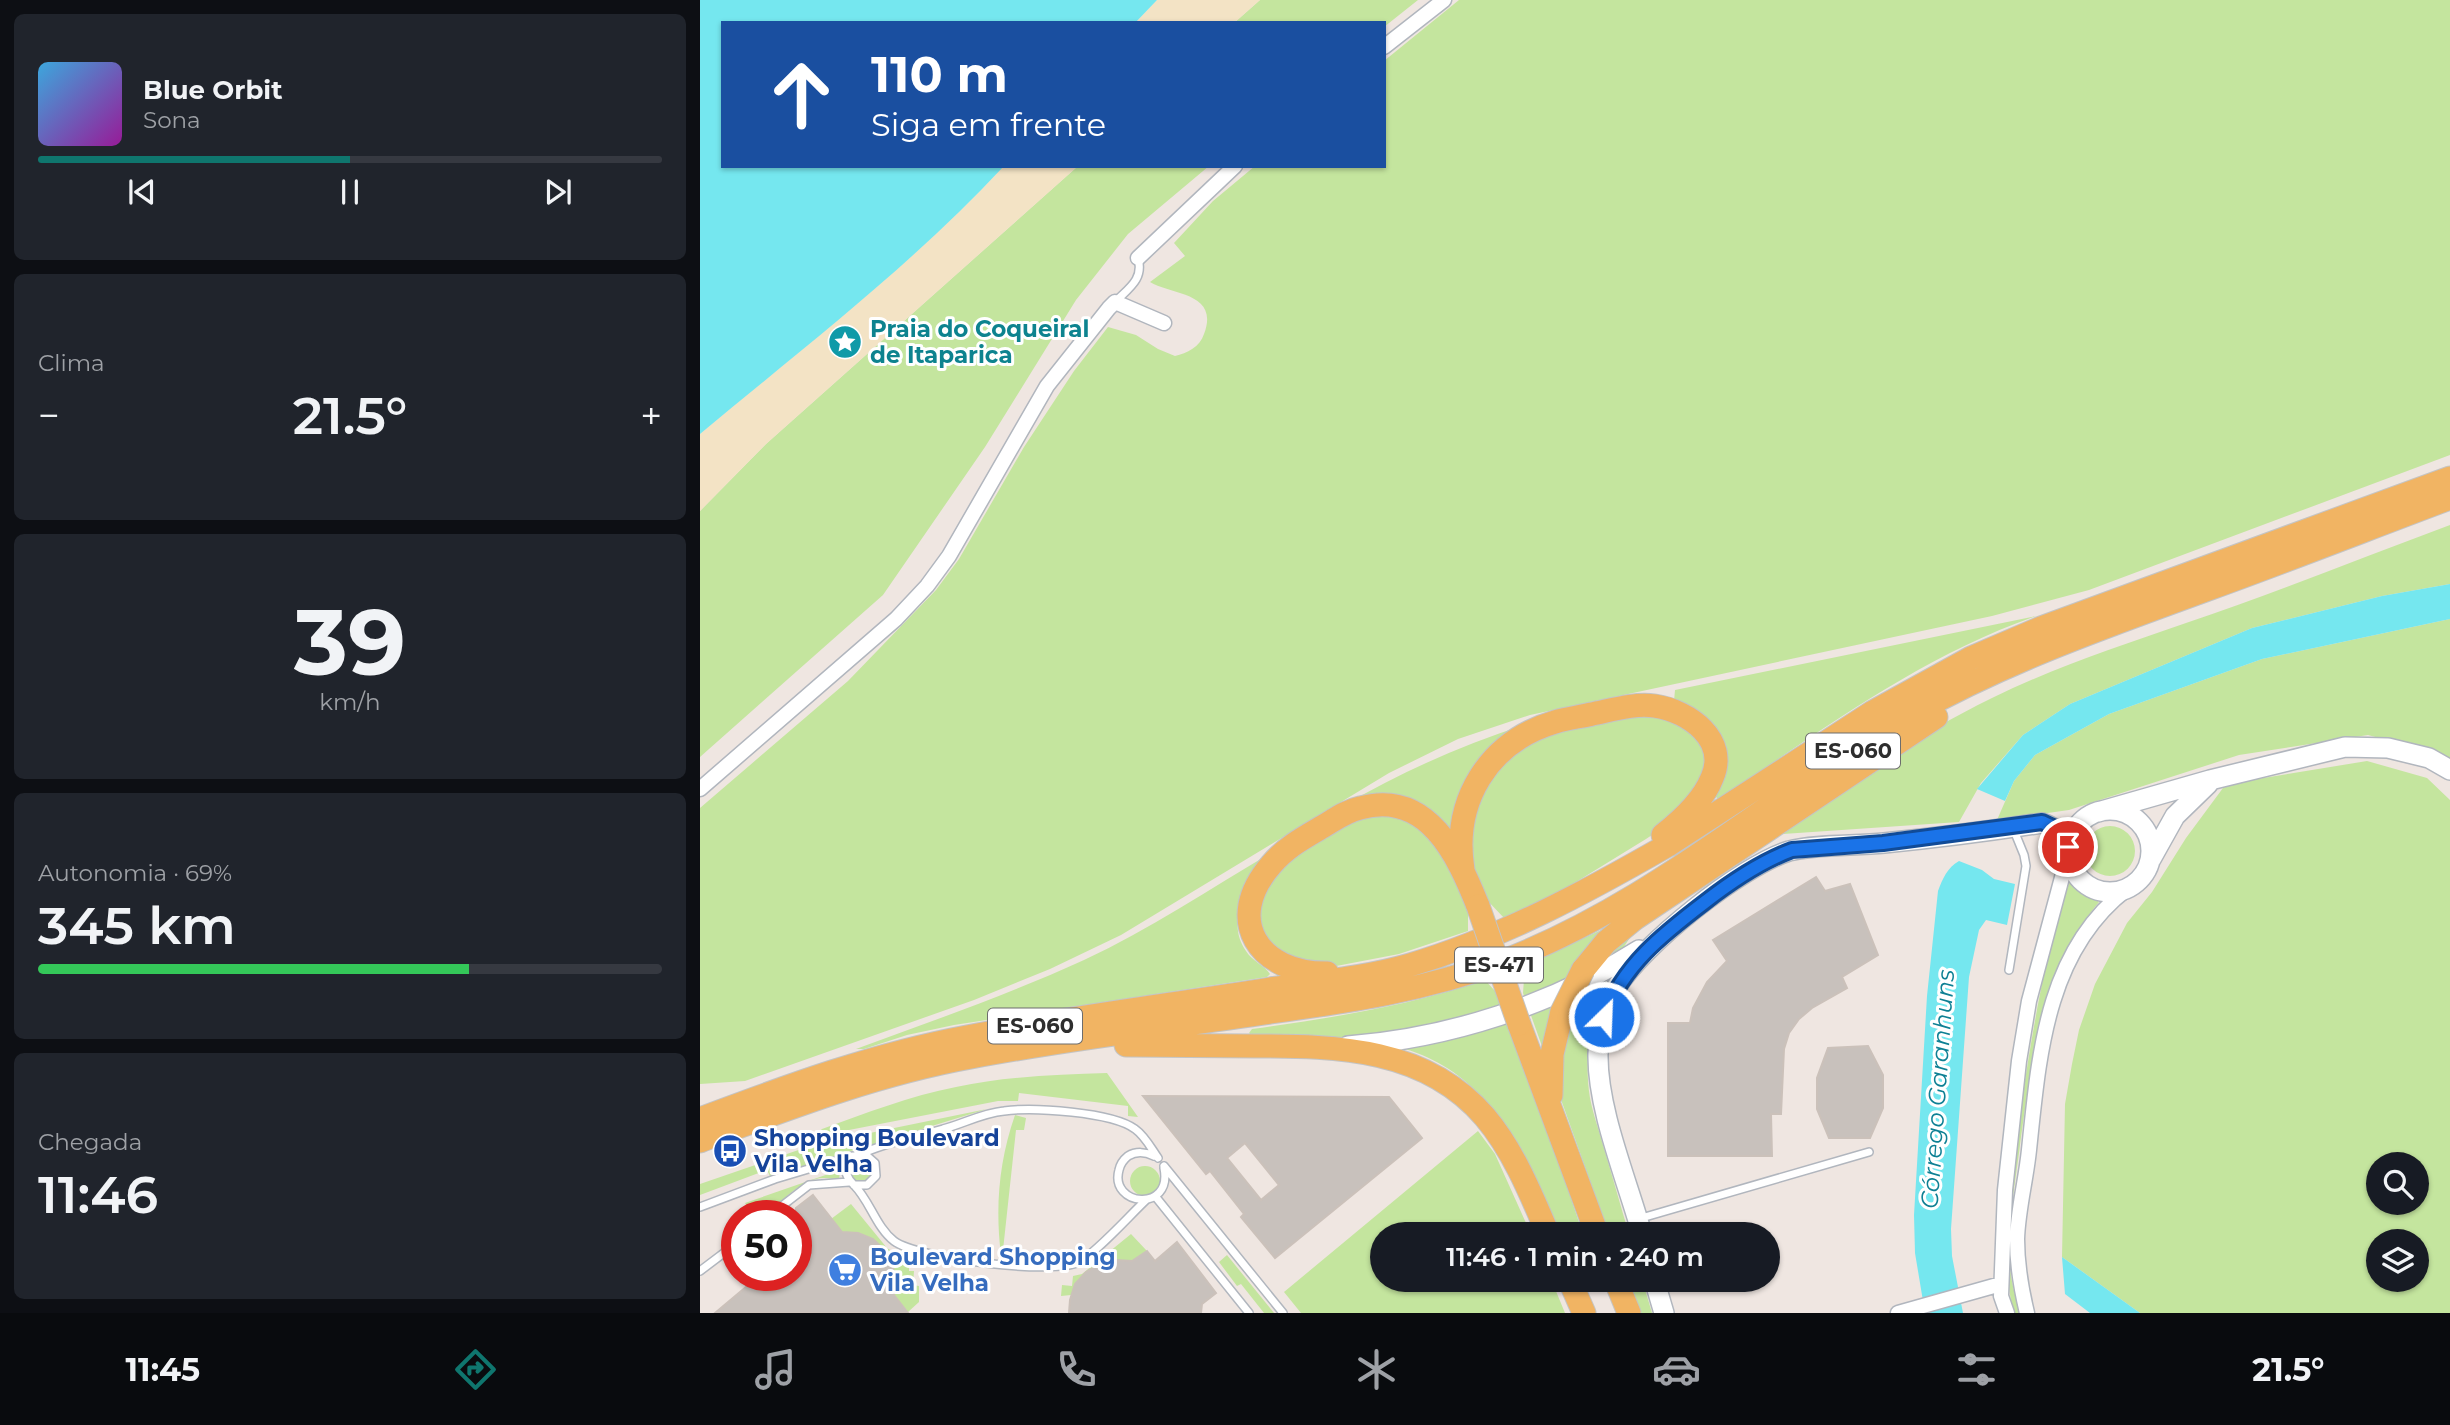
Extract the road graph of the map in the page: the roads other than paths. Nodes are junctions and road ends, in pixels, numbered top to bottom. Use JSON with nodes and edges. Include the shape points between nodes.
{"nodes":[{"id":1,"x":1444,"y":0,"type":"edge"},
{"id":2,"x":1386,"y":45,"type":"edge"},
{"id":3,"x":1233,"y":168,"type":"edge"},
{"id":4,"x":1138,"y":258,"type":"joint"},
{"id":5,"x":1115,"y":302,"type":"junction"},
{"id":6,"x":1164,"y":323,"type":"dead end"},
{"id":7,"x":2450,"y":478,"type":"edge"},
{"id":8,"x":2450,"y":498,"type":"edge"},
{"id":9,"x":2082,"y":636,"type":"junction"},
{"id":10,"x":2450,"y":770,"type":"edge"},
{"id":11,"x":2215,"y":779,"type":"junction"},
{"id":12,"x":700,"y":789,"type":"edge"},
{"id":13,"x":2098,"y":812,"type":"junction"},
{"id":14,"x":2013,"y":828,"type":"junction"},
{"id":15,"x":2068,"y":855,"type":"junction"},
{"id":16,"x":2149,"y":864,"type":"junction"},
{"id":17,"x":1464,"y":870,"type":"junction"},
{"id":18,"x":1598,"y":883,"type":"junction"},
{"id":19,"x":2127,"y":889,"type":"junction"},
{"id":20,"x":1666,"y":932,"type":"junction"},
{"id":21,"x":2009,"y":970,"type":"dead end"},
{"id":22,"x":1379,"y":972,"type":"junction"},
{"id":23,"x":1052,"y":1045,"type":"junction"},
{"id":24,"x":1326,"y":1047,"type":"junction"},
{"id":25,"x":700,"y":1119,"type":"edge"},
{"id":26,"x":1556,"y":1126,"type":"junction"},
{"id":27,"x":700,"y":1141,"type":"edge"},
{"id":28,"x":1869,"y":1152,"type":"dead end"},
{"id":29,"x":856,"y":1155,"type":"junction"},
{"id":30,"x":1576,"y":1182,"type":"junction"},
{"id":31,"x":852,"y":1183,"type":"junction"},
{"id":32,"x":1155,"y":1196,"type":"junction"},
{"id":33,"x":790,"y":1200,"type":"edge"},
{"id":34,"x":1146,"y":1200,"type":"junction"},
{"id":35,"x":700,"y":1207,"type":"edge"},
{"id":36,"x":1543,"y":1222,"type":"edge"},
{"id":37,"x":1588,"y":1222,"type":"edge"},
{"id":38,"x":1592,"y":1222,"type":"edge"},
{"id":39,"x":1639,"y":1222,"type":"edge"},
{"id":40,"x":1652,"y":1222,"type":"edge"},
{"id":41,"x":721,"y":1255,"type":"edge"},
{"id":42,"x":700,"y":1270,"type":"edge"},
{"id":43,"x":2001,"y":1284,"type":"junction"},
{"id":44,"x":1570,"y":1292,"type":"edge"},
{"id":45,"x":1573,"y":1292,"type":"edge"},
{"id":46,"x":1607,"y":1292,"type":"edge"},
{"id":47,"x":1620,"y":1292,"type":"edge"},
{"id":48,"x":1658,"y":1292,"type":"edge"},
{"id":49,"x":1249,"y":1313,"type":"edge"},
{"id":50,"x":1283,"y":1313,"type":"edge"},
{"id":51,"x":1577,"y":1313,"type":"edge"},
{"id":52,"x":1584,"y":1313,"type":"edge"},
{"id":53,"x":1613,"y":1313,"type":"edge"},
{"id":54,"x":1629,"y":1313,"type":"edge"},
{"id":55,"x":1664,"y":1313,"type":"edge"},
{"id":56,"x":1898,"y":1313,"type":"edge"},
{"id":57,"x":2007,"y":1313,"type":"edge"},
{"id":58,"x":2027,"y":1313,"type":"edge"}],
"edges":[{"from":1,"to":2,"type":"street"},
{"from":3,"to":4,"type":"street"},
{"from":4,"to":5,"type":"lane","via":[[1138,278]]},
{"from":5,"to":6,"type":"street"},
{"from":5,"to":12,"type":"street","via":[[1047,386],[927,586],[896,619]]},
{"from":7,"to":18,"type":"main road","number":"ES-060","via":[[1971,658],[1883,706],[1668,845]]},
{"from":8,"to":9,"type":"main road","number":"ES-060"},
{"from":9,"to":23,"type":"main road","number":"ES-060","via":[[2010,664],[1913,714],[1607,911],[1502,961],[1382,996]]},
{"from":9,"to":26,"type":"main road","bridge":true,"via":[[1998,676],[1606,942],[1583,970],[1555,1036],[1550,1090]]},
{"from":10,"to":11,"type":"main road","via":[[2429,758],[2388,748],[2345,747]]},
{"from":11,"to":13,"type":"main road"},
{"from":11,"to":16,"type":"main road","via":[[2175,816]]},
{"from":13,"to":15,"type":"main road","via":[[2072,833]]},
{"from":13,"to":16,"type":"main road","via":[[2120,811],[2140,822],[2150,842]]},
{"from":14,"to":15,"type":"main road","via":[[2042,822],[2060,833]]},
{"from":14,"to":20,"type":"main road","via":[[1795,850],[1748,872]]},
{"from":14,"to":21,"type":"lane","via":[[2026,866]]},
{"from":15,"to":19,"type":"main road","via":[[2077,876],[2094,890]]},
{"from":15,"to":43,"type":"street","via":[[2029,1001],[2021,1050],[2005,1190]]},
{"from":16,"to":19,"type":"main road","via":[[2144,875]]},
{"from":17,"to":18,"type":"main road","via":[[1461,831],[1470,794],[1486,768],[1510,745],[1556,721],[1628,707],[1653,706],[1686,717],[1710,738],[1716,758],[1713,778],[1674,826]]},
{"from":17,"to":22,"type":"main road","via":[[1430,824],[1405,809],[1380,805],[1342,815],[1293,844],[1269,866],[1252,895],[1248,915],[1262,951],[1278,963],[1310,972]]},
{"from":17,"to":26,"type":"main road","number":"ES-471","bridge":true},
{"from":18,"to":22,"type":"main road","number":"ES-060","via":[[1490,936],[1437,957]]},
{"from":19,"to":58,"type":"street","via":[[2098,915],[2079,942],[2046,1024],[2017,1237]]},
{"from":20,"to":24,"type":"main road","via":[[1572,987],[1504,1014],[1422,1036]]},
{"from":20,"to":39,"type":"main road","via":[[1618,986],[1604,1017],[1598,1053],[1608,1117]]},
{"from":22,"to":25,"type":"main road","number":"ES-060","via":[[931,1044],[806,1080]]},
{"from":23,"to":24,"type":"main road"},
{"from":23,"to":27,"type":"main road","number":"ES-060","via":[[897,1073]]},
{"from":24,"to":36,"type":"main road","via":[[1405,1062],[1454,1087],[1498,1135]]},
{"from":26,"to":30,"type":"main road","number":"ES-471"},
{"from":28,"to":40,"type":"lane"},
{"from":29,"to":31,"type":"lane","via":[[845,1165]]},
{"from":29,"to":31,"type":"lane","via":[[871,1158],[877,1170],[867,1185]]},
{"from":29,"to":34,"type":"lane","via":[[1003,1111],[1033,1109],[1104,1117],[1135,1129],[1158,1158],[1138,1152],[1120,1165],[1120,1186],[1126,1195]]},
{"from":29,"to":35,"type":"lane"},
{"from":30,"to":37,"type":"main road","number":"ES-471"},
{"from":30,"to":38,"type":"main road","number":"ES-471"},
{"from":31,"to":33,"type":"lane","via":[[809,1185]]},
{"from":31,"to":34,"type":"lane","via":[[884,1230],[911,1250],[966,1261],[1051,1267],[1080,1262]]},
{"from":32,"to":34,"type":"lane"},
{"from":32,"to":49,"type":"lane"},
{"from":32,"to":50,"type":"lane","via":[[1163,1188],[1164,1166]]},
{"from":41,"to":42,"type":"lane"},
{"from":43,"to":56,"type":"street"},
{"from":43,"to":57,"type":"street"},
{"from":44,"to":51,"type":"main road"},
{"from":45,"to":52,"type":"main road"},
{"from":46,"to":53,"type":"main road"},
{"from":47,"to":54,"type":"main road"},
{"from":48,"to":55,"type":"main road"}]}
